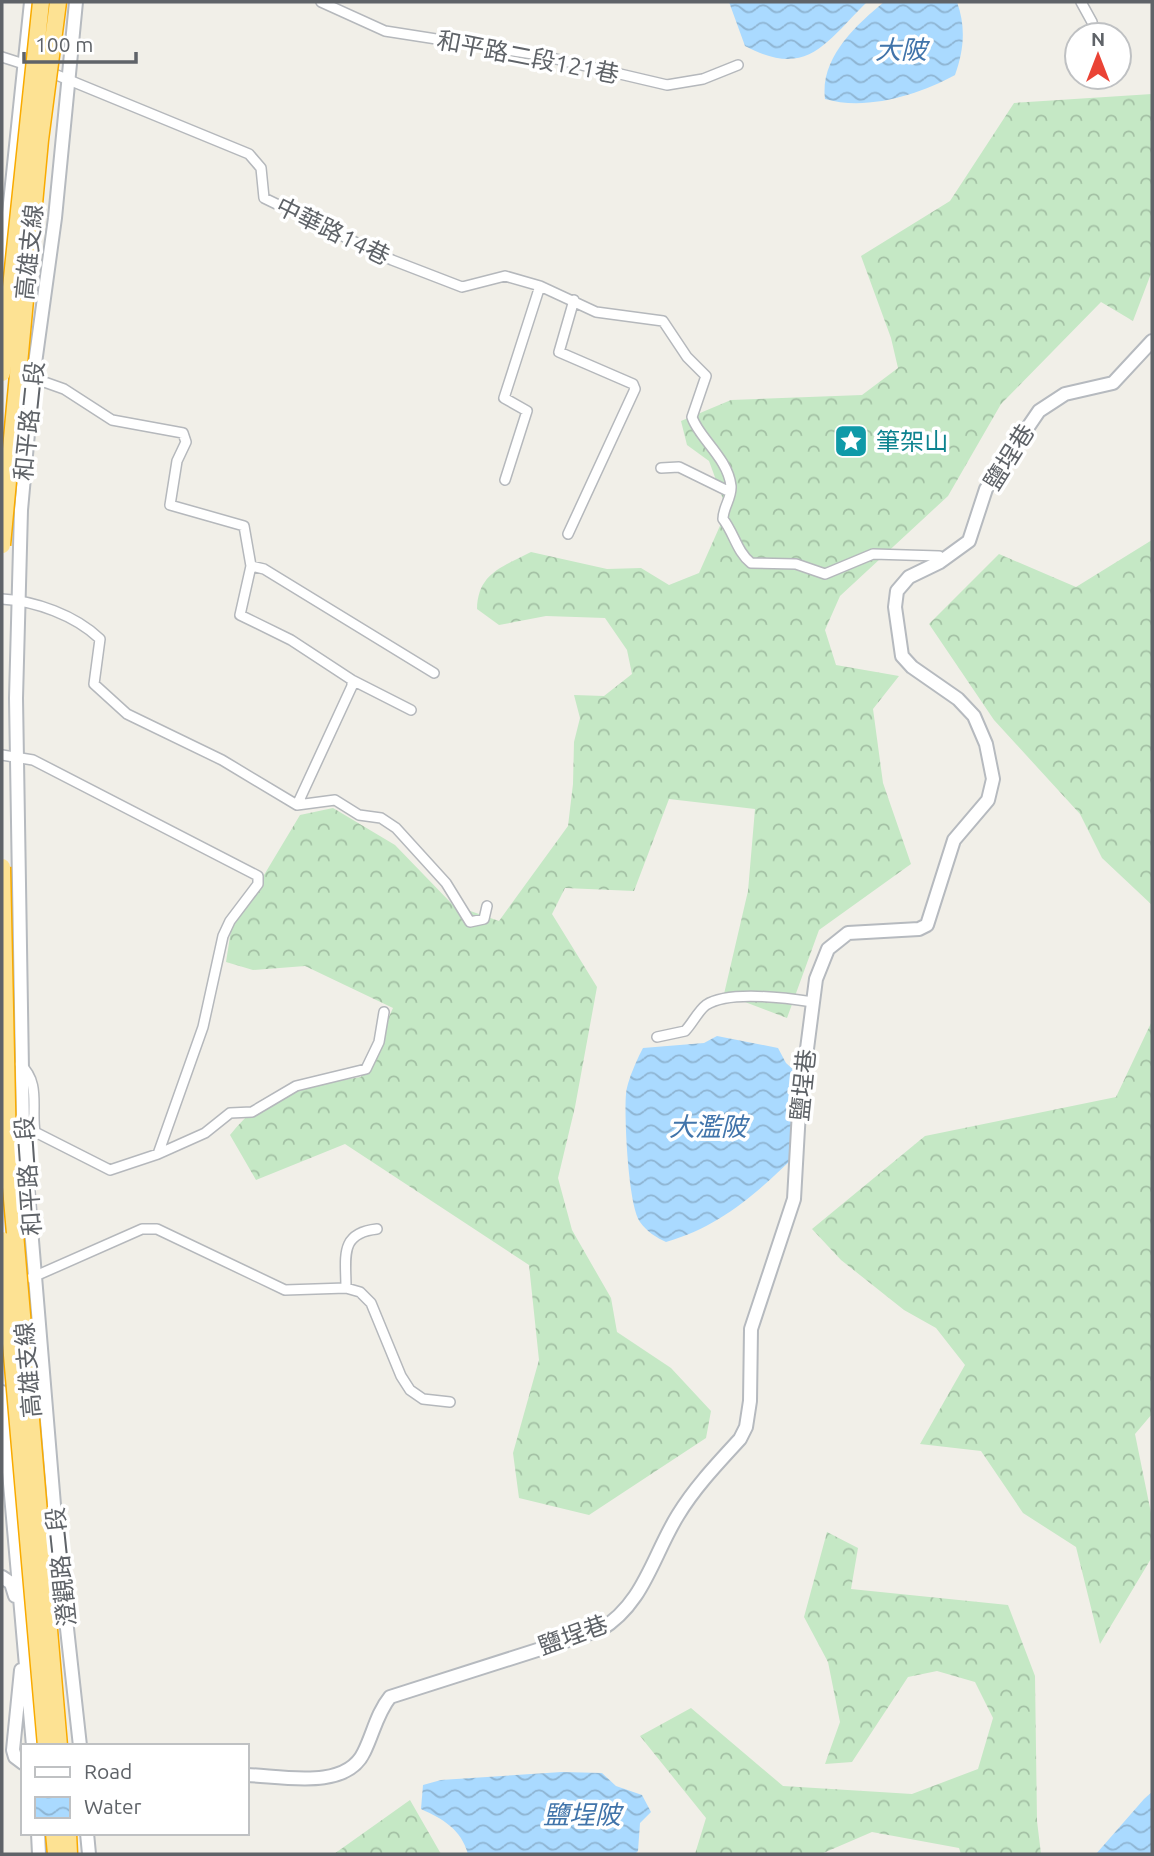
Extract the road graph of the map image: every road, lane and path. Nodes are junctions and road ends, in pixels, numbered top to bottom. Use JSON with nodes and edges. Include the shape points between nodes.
{"nodes":[{"id":1,"x":31,"y":2,"type":"edge"},
{"id":2,"x":41,"y":2,"type":"edge"},
{"id":3,"x":58,"y":2,"type":"edge"},
{"id":4,"x":76,"y":2,"type":"edge"},
{"id":5,"x":321,"y":2,"type":"edge"},
{"id":6,"x":1081,"y":2,"type":"edge"},
{"id":7,"x":1091,"y":21,"type":"edge"},
{"id":8,"x":2,"y":57,"type":"edge"},
{"id":9,"x":24,"y":64,"type":"junction"},
{"id":10,"x":738,"y":65,"type":"dead end"},
{"id":11,"x":67,"y":79,"type":"junction"},
{"id":12,"x":2,"y":279,"type":"edge"},
{"id":13,"x":540,"y":286,"type":"junction"},
{"id":14,"x":574,"y":300,"type":"junction"},
{"id":15,"x":1152,"y":341,"type":"edge"},
{"id":16,"x":2,"y":373,"type":"edge"},
{"id":17,"x":33,"y":378,"type":"junction"},
{"id":18,"x":662,"y":468,"type":"dead end"},
{"id":19,"x":505,"y":480,"type":"dead end"},
{"id":20,"x":730,"y":492,"type":"junction"},
{"id":21,"x":568,"y":534,"type":"dead end"},
{"id":22,"x":2,"y":545,"type":"edge"},
{"id":23,"x":940,"y":562,"type":"junction"},
{"id":24,"x":251,"y":566,"type":"junction"},
{"id":25,"x":2,"y":599,"type":"edge"},
{"id":26,"x":17,"y":600,"type":"junction"},
{"id":27,"x":435,"y":673,"type":"dead end"},
{"id":28,"x":352,"y":680,"type":"junction"},
{"id":29,"x":411,"y":710,"type":"dead end"},
{"id":30,"x":2,"y":755,"type":"edge"},
{"id":31,"x":18,"y":760,"type":"junction"},
{"id":32,"x":297,"y":806,"type":"junction"},
{"id":33,"x":2,"y":867,"type":"edge"},
{"id":34,"x":487,"y":906,"type":"dead end"},
{"id":35,"x":813,"y":1002,"type":"junction"},
{"id":36,"x":384,"y":1012,"type":"dead end"},
{"id":37,"x":657,"y":1037,"type":"dead end"},
{"id":38,"x":2,"y":1051,"type":"edge"},
{"id":39,"x":21,"y":1065,"type":"junction"},
{"id":40,"x":158,"y":1154,"type":"junction"},
{"id":41,"x":377,"y":1229,"type":"dead end"},
{"id":42,"x":2,"y":1240,"type":"edge"},
{"id":43,"x":2,"y":1278,"type":"edge"},
{"id":44,"x":36,"y":1278,"type":"junction"},
{"id":45,"x":346,"y":1288,"type":"junction"},
{"id":46,"x":46,"y":1387,"type":"joint"},
{"id":47,"x":2,"y":1392,"type":"edge"},
{"id":48,"x":450,"y":1402,"type":"dead end"},
{"id":49,"x":2,"y":1577,"type":"edge"},
{"id":50,"x":33,"y":1744,"type":"edge"},
{"id":51,"x":46,"y":1744,"type":"edge"},
{"id":52,"x":59,"y":1744,"type":"edge"},
{"id":53,"x":80,"y":1744,"type":"edge"},
{"id":54,"x":21,"y":1762,"type":"edge"},
{"id":55,"x":248,"y":1774,"type":"edge"},
{"id":56,"x":38,"y":1835,"type":"edge"},
{"id":57,"x":87,"y":1835,"type":"edge"},
{"id":58,"x":63,"y":1838,"type":"edge"},
{"id":59,"x":39,"y":1854,"type":"edge"},
{"id":60,"x":55,"y":1854,"type":"edge"},
{"id":61,"x":75,"y":1854,"type":"edge"},
{"id":62,"x":89,"y":1854,"type":"edge"}],
"edges":[{"from":1,"to":9,"type":"street"},
{"from":2,"to":16,"type":"highway","name":"高雄支線","bridge":true},
{"from":3,"to":22,"type":"highway","name":"高雄支線","bridge":true,"via":[[40,140]]},
{"from":4,"to":11,"type":"street","name":"和平路二段"},
{"from":5,"to":10,"type":"street","name":"和平路二段121巷","via":[[385,32],[540,55],[667,85],[703,79]]},
{"from":6,"to":7,"type":"street"},
{"from":8,"to":9,"type":"street","name":"中華路14巷"},
{"from":9,"to":11,"type":"street","name":"中華路14巷"},
{"from":9,"to":12,"type":"street"},
{"from":11,"to":13,"type":"street","name":"中華路14巷","via":[[249,154],[261,168],[264,198],[392,260],[462,287],[505,276]]},
{"from":11,"to":17,"type":"street","name":"和平路二段","via":[[55,218]]},
{"from":13,"to":14,"type":"street","name":"中華路14巷"},
{"from":13,"to":19,"type":"street","via":[[504,398],[527,411]]},
{"from":14,"to":20,"type":"street","name":"中華路14巷","via":[[596,312],[656,319],[671,328],[684,352],[706,376],[692,417],[722,462]]},
{"from":14,"to":21,"type":"street","via":[[559,352],[634,384],[635,389]]},
{"from":15,"to":23,"type":"street","name":"鹽埕巷","via":[[1113,383],[1065,394],[1039,411],[986,488],[972,537]]},
{"from":17,"to":24,"type":"street","via":[[64,389],[112,420],[183,433],[186,442],[177,461],[170,505],[244,526]]},
{"from":17,"to":26,"type":"street","name":"和平路二段"},
{"from":18,"to":20,"type":"street","via":[[679,467]]},
{"from":20,"to":23,"type":"street","name":"中華路14巷","via":[[723,519],[751,563],[796,564],[825,573],[873,554],[939,556]]},
{"from":23,"to":35,"type":"street","name":"鹽埕巷","via":[[909,576],[897,591],[900,651],[906,662],[974,716],[988,754],[991,794],[954,840],[927,925],[897,931],[859,930],[838,939],[822,958]]},
{"from":24,"to":27,"type":"street","via":[[264,569]]},
{"from":24,"to":28,"type":"street","via":[[240,615],[291,640]]},
{"from":25,"to":26,"type":"street"},
{"from":26,"to":31,"type":"street","name":"和平路二段"},
{"from":26,"to":32,"type":"street","via":[[55,612],[100,639],[94,684],[127,714],[222,760]]},
{"from":28,"to":29,"type":"street"},
{"from":28,"to":32,"type":"street"},
{"from":30,"to":31,"type":"street"},
{"from":31,"to":39,"type":"street","name":"和平路二段"},
{"from":31,"to":40,"type":"street","via":[[33,760],[254,872],[260,880],[223,936],[203,1027]]},
{"from":32,"to":34,"type":"street","via":[[335,800],[359,815],[381,818],[421,853],[470,922],[484,919]]},
{"from":33,"to":52,"type":"highway","name":"高雄支線","bridge":true,"via":[[8,1152]]},
{"from":35,"to":37,"type":"street","via":[[766,995],[713,1003],[704,1006],[685,1031]]},
{"from":35,"to":55,"type":"street","name":"鹽埕巷","via":[[793,1199],[751,1329],[747,1427],[678,1514],[629,1607],[600,1630],[390,1697],[358,1763],[340,1775]]},
{"from":36,"to":40,"type":"street","via":[[379,1042],[366,1069],[296,1086],[248,1114],[230,1113],[205,1133]]},
{"from":38,"to":39,"type":"street"},
{"from":39,"to":40,"type":"street","via":[[34,1085],[38,1135],[110,1170]]},
{"from":39,"to":44,"type":"street","name":"和平路二段"},
{"from":41,"to":45,"type":"street","via":[[359,1231],[350,1239]]},
{"from":42,"to":51,"type":"highway","name":"高雄支線","bridge":true},
{"from":43,"to":44,"type":"street"},
{"from":44,"to":45,"type":"street","via":[[157,1228],[285,1290]]},
{"from":44,"to":46,"type":"street","name":"和平路二段"},
{"from":45,"to":48,"type":"street","via":[[367,1297],[410,1390],[423,1399]]},
{"from":46,"to":53,"type":"street","name":"澄觀路二段","via":[[56,1530]]},
{"from":47,"to":50,"type":"street","name":"澄觀路二段"},
{"from":49,"to":54,"type":"street","via":[[15,1590],[21,1659],[13,1750]]},
{"from":56,"to":59,"type":"street"},
{"from":57,"to":62,"type":"street"},
{"from":58,"to":60,"type":"highway"},
{"from":58,"to":61,"type":"highway"}]}
